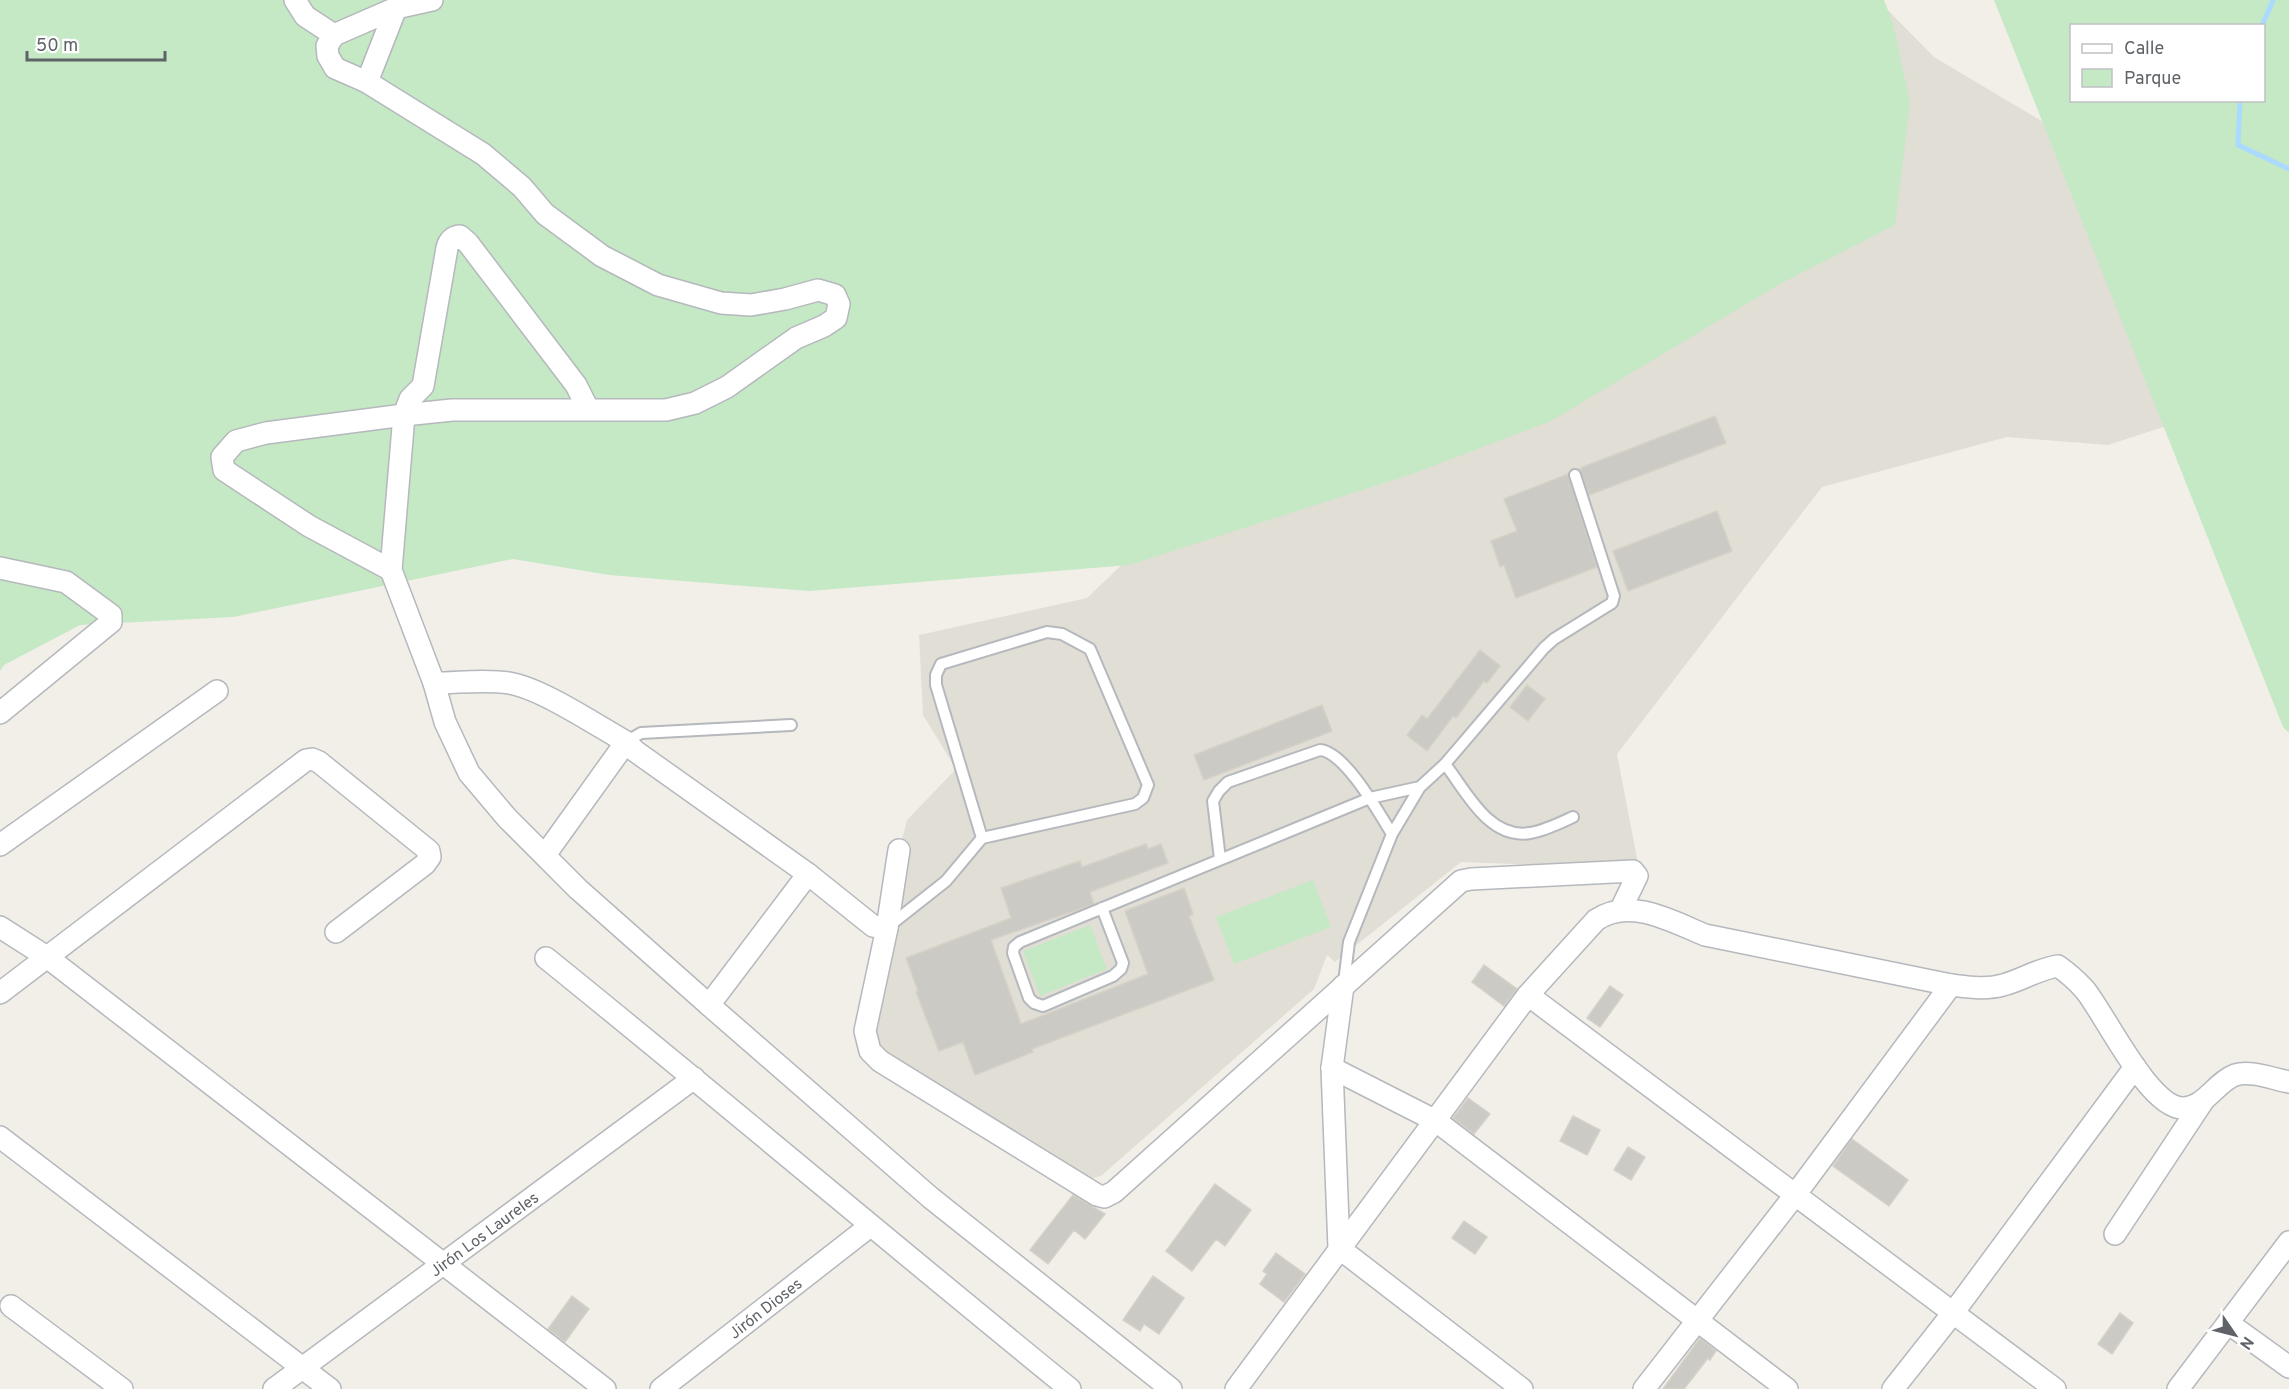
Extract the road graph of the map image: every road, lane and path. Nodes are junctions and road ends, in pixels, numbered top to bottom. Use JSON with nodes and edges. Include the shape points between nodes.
{"nodes":[{"id":1,"x":295,"y":0,"type":"edge"},
{"id":2,"x":414,"y":3,"type":"edge"},
{"id":3,"x":334,"y":35,"type":"junction"},
{"id":4,"x":367,"y":82,"type":"junction"},
{"id":5,"x":423,"y":386,"type":"junction"},
{"id":6,"x":588,"y":409,"type":"junction"},
{"id":7,"x":452,"y":410,"type":"junction"},
{"id":8,"x":404,"y":415,"type":"junction"},
{"id":9,"x":1575,"y":475,"type":"dead end"},
{"id":10,"x":392,"y":570,"type":"junction"},
{"id":11,"x":5,"y":574,"type":"edge"},
{"id":12,"x":434,"y":683,"type":"junction"},
{"id":13,"x":217,"y":691,"type":"dead end"},
{"id":14,"x":0,"y":712,"type":"edge"},
{"id":15,"x":791,"y":725,"type":"dead end"},
{"id":16,"x":626,"y":742,"type":"junction"},
{"id":17,"x":1445,"y":764,"type":"junction"},
{"id":18,"x":1420,"y":787,"type":"junction"},
{"id":19,"x":1371,"y":798,"type":"junction"},
{"id":20,"x":1574,"y":817,"type":"dead end"},
{"id":21,"x":1392,"y":834,"type":"junction"},
{"id":22,"x":982,"y":838,"type":"junction"},
{"id":23,"x":0,"y":845,"type":"edge"},
{"id":24,"x":899,"y":850,"type":"dead end"},
{"id":25,"x":545,"y":855,"type":"junction"},
{"id":26,"x":1220,"y":859,"type":"junction"},
{"id":27,"x":808,"y":874,"type":"junction"},
{"id":28,"x":1102,"y":908,"type":"junction"},
{"id":29,"x":1621,"y":909,"type":"junction"},
{"id":30,"x":0,"y":927,"type":"edge"},
{"id":31,"x":887,"y":928,"type":"junction"},
{"id":32,"x":336,"y":932,"type":"dead end"},
{"id":33,"x":47,"y":957,"type":"junction"},
{"id":34,"x":546,"y":958,"type":"dead end"},
{"id":35,"x":1951,"y":985,"type":"junction"},
{"id":36,"x":1343,"y":986,"type":"junction"},
{"id":37,"x":0,"y":993,"type":"edge"},
{"id":38,"x":1528,"y":996,"type":"junction"},
{"id":39,"x":709,"y":1005,"type":"junction"},
{"id":40,"x":2135,"y":1066,"type":"junction"},
{"id":41,"x":1332,"y":1068,"type":"junction"},
{"id":42,"x":694,"y":1078,"type":"junction"},
{"id":43,"x":2289,"y":1082,"type":"edge"},
{"id":44,"x":2203,"y":1101,"type":"junction"},
{"id":45,"x":1436,"y":1121,"type":"junction"},
{"id":46,"x":0,"y":1137,"type":"edge"},
{"id":47,"x":1795,"y":1195,"type":"junction"},
{"id":48,"x":870,"y":1226,"type":"junction"},
{"id":49,"x":2115,"y":1234,"type":"dead end"},
{"id":50,"x":2289,"y":1242,"type":"edge"},
{"id":51,"x":1339,"y":1248,"type":"junction"},
{"id":52,"x":442,"y":1265,"type":"junction"},
{"id":53,"x":12,"y":1306,"type":"dead end"},
{"id":54,"x":1953,"y":1313,"type":"junction"},
{"id":55,"x":1696,"y":1320,"type":"junction"},
{"id":56,"x":2228,"y":1323,"type":"junction"},
{"id":57,"x":302,"y":1367,"type":"junction"},
{"id":58,"x":2289,"y":1367,"type":"edge"},
{"id":59,"x":122,"y":1389,"type":"edge"},
{"id":60,"x":274,"y":1389,"type":"edge"},
{"id":61,"x":330,"y":1389,"type":"edge"},
{"id":62,"x":605,"y":1389,"type":"edge"},
{"id":63,"x":661,"y":1389,"type":"edge"},
{"id":64,"x":1070,"y":1389,"type":"edge"},
{"id":65,"x":1171,"y":1389,"type":"edge"},
{"id":66,"x":1236,"y":1389,"type":"edge"},
{"id":67,"x":1522,"y":1389,"type":"edge"},
{"id":68,"x":1644,"y":1389,"type":"edge"},
{"id":69,"x":1787,"y":1389,"type":"edge"},
{"id":70,"x":1893,"y":1389,"type":"edge"},
{"id":71,"x":2055,"y":1389,"type":"edge"},
{"id":72,"x":2178,"y":1389,"type":"edge"}],
"edges":[{"from":1,"to":3,"type":"street","via":[[305,16]]},
{"from":2,"to":3,"type":"street"},
{"from":2,"to":4,"type":"street"},
{"from":3,"to":4,"type":"street","via":[[327,46],[335,68]]},
{"from":4,"to":6,"type":"street","via":[[483,154],[522,187],[545,214],[602,256],[658,285],[721,303],[751,305],[818,290],[835,295],[839,304],[836,318],[796,338],[727,387],[695,403],[666,410]]},
{"from":5,"to":6,"type":"street","via":[[447,248],[454,236],[460,236],[576,385]]},
{"from":5,"to":7,"type":"street"},
{"from":5,"to":8,"type":"street","via":[[410,399]]},
{"from":6,"to":7,"type":"street"},
{"from":7,"to":8,"type":"street"},
{"from":8,"to":10,"type":"street"},
{"from":8,"to":10,"type":"street","via":[[266,433],[236,441],[222,458],[224,470],[309,526]]},
{"from":9,"to":17,"type":"lane","via":[[1614,596],[1612,603],[1544,648]]},
{"from":10,"to":12,"type":"street"},
{"from":11,"to":14,"type":"street","via":[[66,582],[112,618]]},
{"from":12,"to":16,"type":"street","via":[[508,683],[526,688]]},
{"from":12,"to":25,"type":"street","via":[[445,722],[469,773]]},
{"from":13,"to":23,"type":"street"},
{"from":15,"to":16,"type":"lane","via":[[641,733]]},
{"from":16,"to":25,"type":"street"},
{"from":16,"to":27,"type":"street"},
{"from":17,"to":18,"type":"lane"},
{"from":17,"to":20,"type":"lane","via":[[1491,824],[1512,833],[1530,833]]},
{"from":18,"to":19,"type":"lane"},
{"from":18,"to":21,"type":"lane"},
{"from":19,"to":21,"type":"lane"},
{"from":19,"to":26,"type":"lane"},
{"from":19,"to":26,"type":"lane","via":[[1337,757],[1320,750],[1228,782],[1213,801]]},
{"from":21,"to":36,"type":"lane","via":[[1349,942]]},
{"from":22,"to":22,"type":"lane","via":[[936,675],[941,664],[1047,632],[1062,634],[1090,649],[1148,785],[1143,798],[1135,804]]},
{"from":22,"to":31,"type":"lane","via":[[946,881]]},
{"from":24,"to":31,"type":"street"},
{"from":25,"to":39,"type":"street"},
{"from":26,"to":28,"type":"lane"},
{"from":27,"to":31,"type":"street","via":[[873,926]]},
{"from":27,"to":39,"type":"street"},
{"from":28,"to":28,"type":"lane","via":[[1014,947],[1029,998],[1034,1003],[1043,1005],[1113,976],[1121,969],[1123,963]]},
{"from":29,"to":35,"type":"street","via":[[1667,919],[1705,935]]},
{"from":29,"to":36,"type":"street","via":[[1637,876],[1633,871],[1461,881]]},
{"from":29,"to":38,"type":"street","via":[[1596,920]]},
{"from":30,"to":33,"type":"street"},
{"from":31,"to":36,"type":"street","via":[[865,1031],[870,1051],[880,1061],[1104,1197]]},
{"from":32,"to":33,"type":"street","via":[[425,864],[429,851],[319,762],[306,760]]},
{"from":33,"to":37,"type":"street"},
{"from":33,"to":52,"type":"street"},
{"from":34,"to":42,"type":"street"},
{"from":35,"to":40,"type":"street","via":[[2002,986],[2058,966],[2086,991]]},
{"from":35,"to":47,"type":"street"},
{"from":36,"to":41,"type":"street"},
{"from":38,"to":45,"type":"street"},
{"from":38,"to":47,"type":"street"},
{"from":39,"to":65,"type":"street","via":[[931,1198]]},
{"from":40,"to":44,"type":"street","via":[[2145,1082],[2171,1105],[2183,1108]]},
{"from":40,"to":54,"type":"street"},
{"from":41,"to":45,"type":"street"},
{"from":41,"to":51,"type":"street"},
{"from":42,"to":48,"type":"street"},
{"from":42,"to":52,"type":"street","name":"Jirón Los Laureles"},
{"from":43,"to":44,"type":"street","via":[[2246,1073],[2234,1075]]},
{"from":44,"to":49,"type":"street"},
{"from":45,"to":51,"type":"street"},
{"from":45,"to":55,"type":"street"},
{"from":46,"to":57,"type":"street"},
{"from":47,"to":54,"type":"street"},
{"from":47,"to":55,"type":"street"},
{"from":48,"to":63,"type":"street","name":"Jirón Dioses"},
{"from":48,"to":64,"type":"street"},
{"from":50,"to":56,"type":"street"},
{"from":51,"to":66,"type":"street"},
{"from":51,"to":67,"type":"street"},
{"from":52,"to":57,"type":"street","name":"Jirón Los Laureles"},
{"from":52,"to":62,"type":"street"},
{"from":53,"to":59,"type":"street"},
{"from":54,"to":70,"type":"street"},
{"from":54,"to":71,"type":"street"},
{"from":55,"to":68,"type":"street"},
{"from":55,"to":69,"type":"street"},
{"from":56,"to":58,"type":"street"},
{"from":56,"to":72,"type":"street"},
{"from":57,"to":60,"type":"street","name":"Jirón Los Laureles"},
{"from":57,"to":61,"type":"street"}]}
